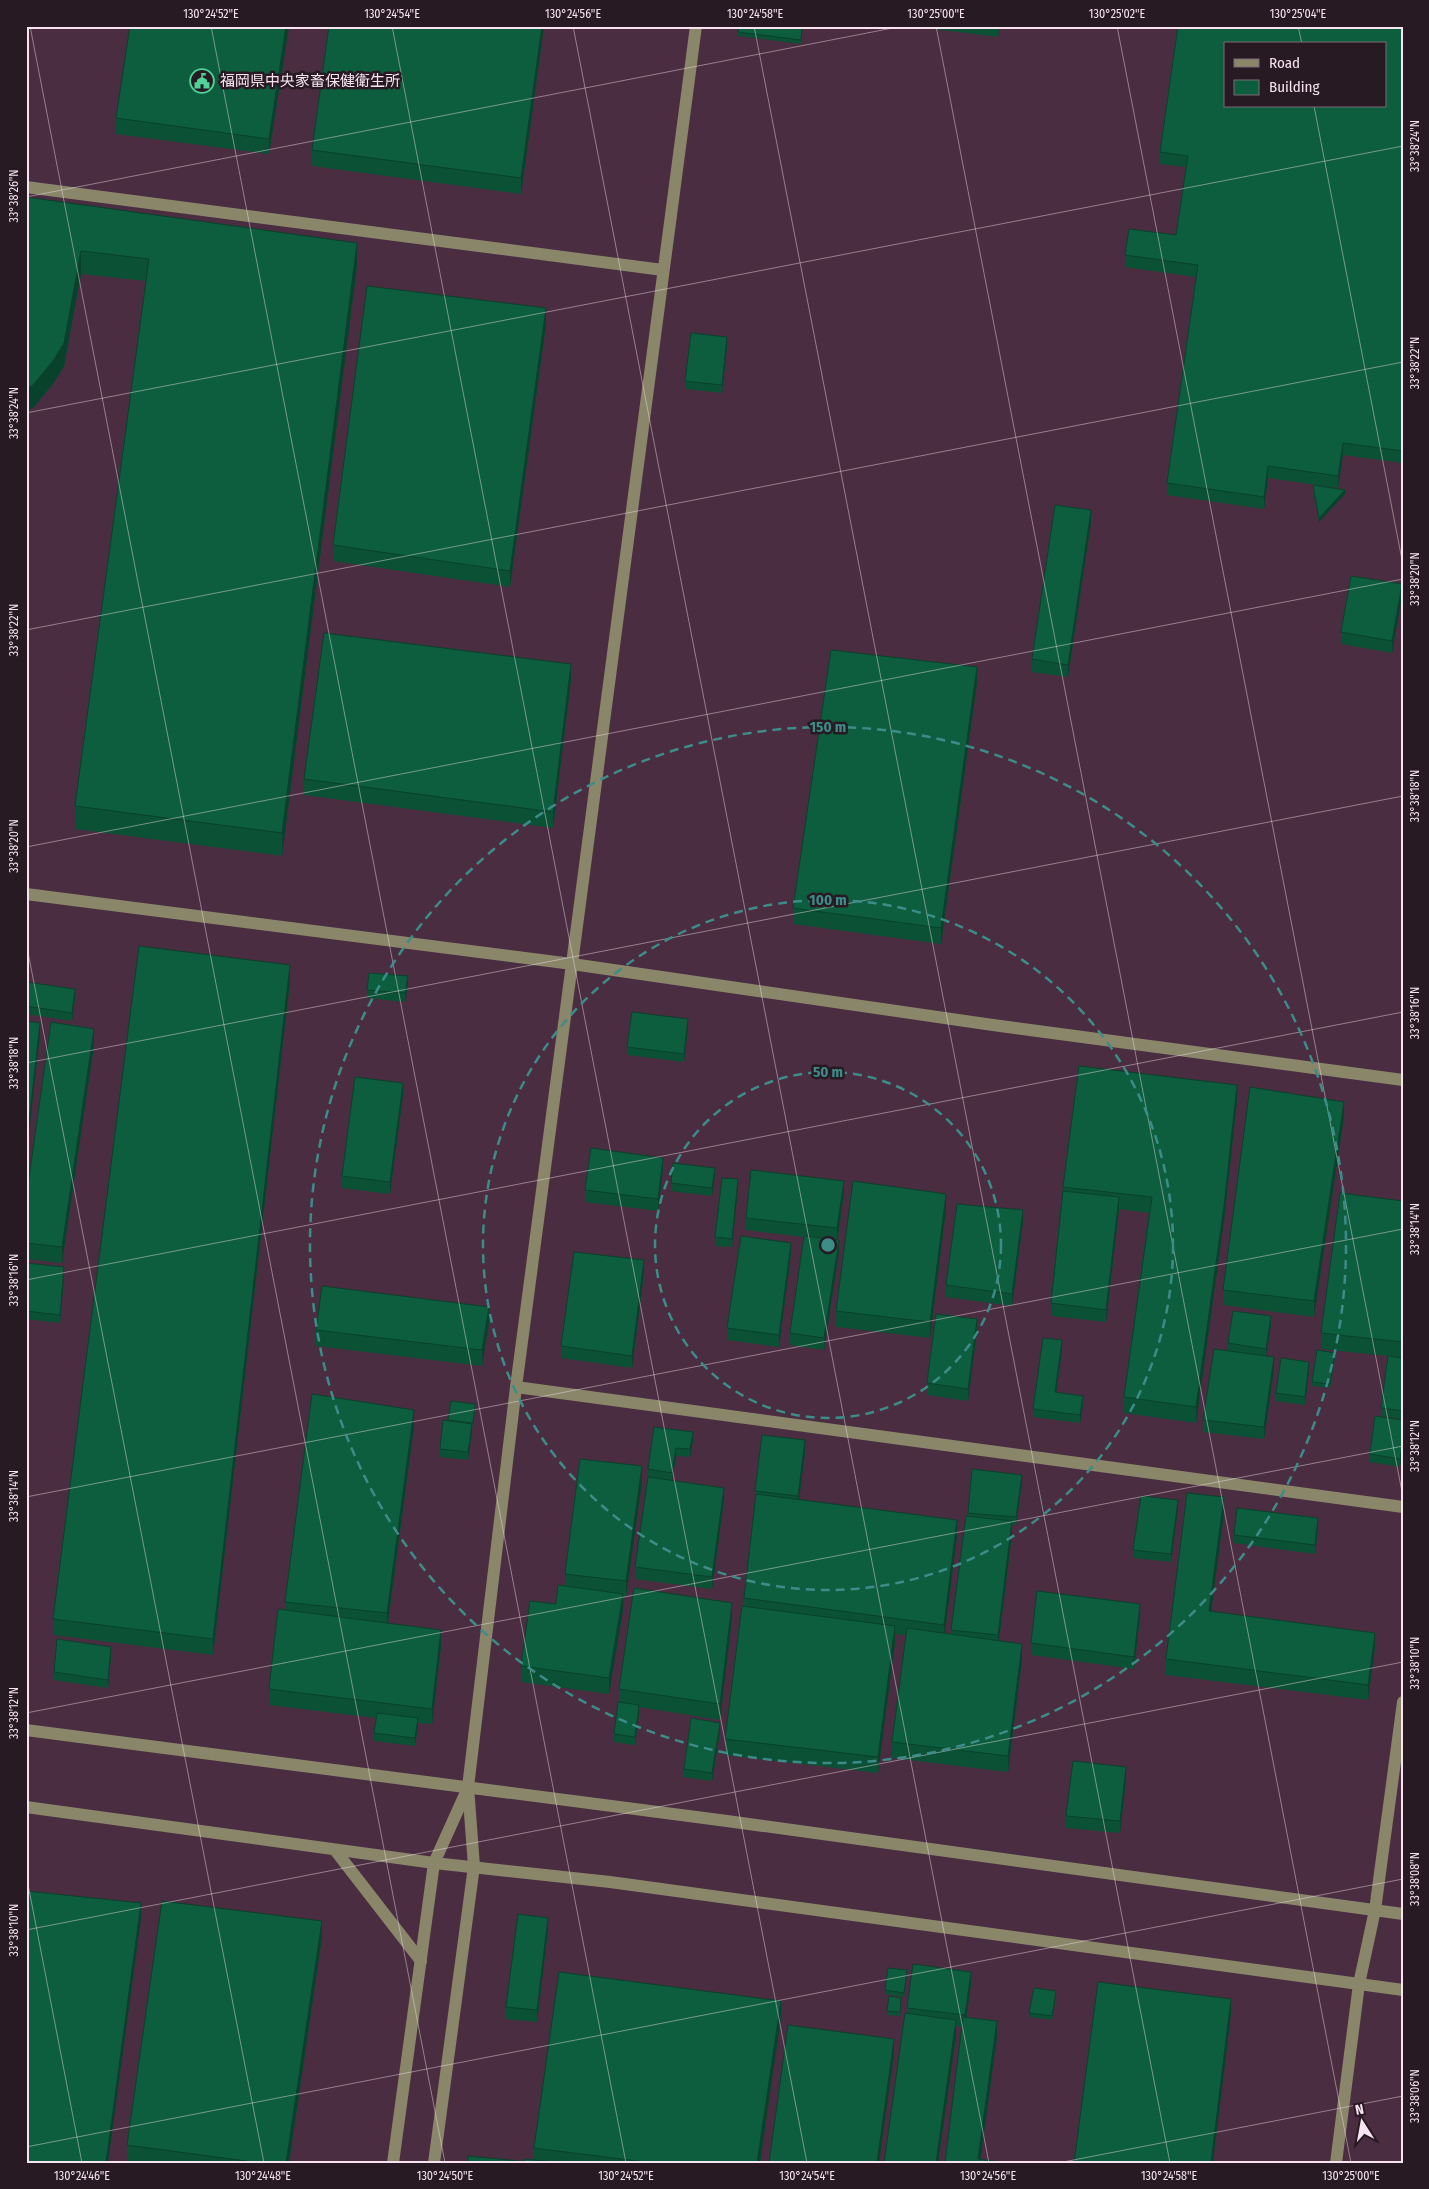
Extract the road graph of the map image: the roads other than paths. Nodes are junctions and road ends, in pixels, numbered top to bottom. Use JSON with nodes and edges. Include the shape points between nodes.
{"nodes":[{"id":1,"x":696,"y":26,"type":"edge"},
{"id":2,"x":26,"y":188,"type":"edge"},
{"id":3,"x":663,"y":270,"type":"junction"},
{"id":4,"x":26,"y":894,"type":"edge"},
{"id":5,"x":572,"y":964,"type":"junction"},
{"id":6,"x":1403,"y":1080,"type":"edge"},
{"id":7,"x":516,"y":1387,"type":"junction"},
{"id":8,"x":1403,"y":1506,"type":"edge"},
{"id":9,"x":1403,"y":1702,"type":"edge"},
{"id":10,"x":26,"y":1730,"type":"edge"},
{"id":11,"x":468,"y":1787,"type":"junction"},
{"id":12,"x":26,"y":1807,"type":"edge"},
{"id":13,"x":335,"y":1850,"type":"junction"},
{"id":14,"x":434,"y":1863,"type":"junction"},
{"id":15,"x":474,"y":1866,"type":"junction"},
{"id":16,"x":1375,"y":1910,"type":"junction"},
{"id":17,"x":1403,"y":1914,"type":"edge"},
{"id":18,"x":421,"y":1961,"type":"junction"},
{"id":19,"x":1360,"y":1984,"type":"junction"},
{"id":20,"x":1403,"y":1990,"type":"edge"},
{"id":21,"x":393,"y":2163,"type":"edge"},
{"id":22,"x":434,"y":2163,"type":"edge"},
{"id":23,"x":1336,"y":2163,"type":"edge"}],
"edges":[{"from":1,"to":3,"type":"street"},
{"from":2,"to":3,"type":"street"},
{"from":3,"to":5,"type":"street"},
{"from":4,"to":5,"type":"street"},
{"from":5,"to":6,"type":"street"},
{"from":5,"to":7,"type":"street"},
{"from":7,"to":8,"type":"street"},
{"from":7,"to":11,"type":"street"},
{"from":9,"to":16,"type":"street"},
{"from":10,"to":11,"type":"street","via":[[409,1782]]},
{"from":11,"to":14,"type":"street"},
{"from":11,"to":15,"type":"street"},
{"from":11,"to":16,"type":"street"},
{"from":12,"to":13,"type":"street"},
{"from":13,"to":14,"type":"street"},
{"from":13,"to":18,"type":"street"},
{"from":14,"to":15,"type":"street"},
{"from":14,"to":18,"type":"street"},
{"from":15,"to":19,"type":"street"},
{"from":15,"to":22,"type":"street"},
{"from":16,"to":17,"type":"street"},
{"from":16,"to":19,"type":"street"},
{"from":18,"to":21,"type":"street"},
{"from":19,"to":20,"type":"street"},
{"from":19,"to":23,"type":"street"}]}
